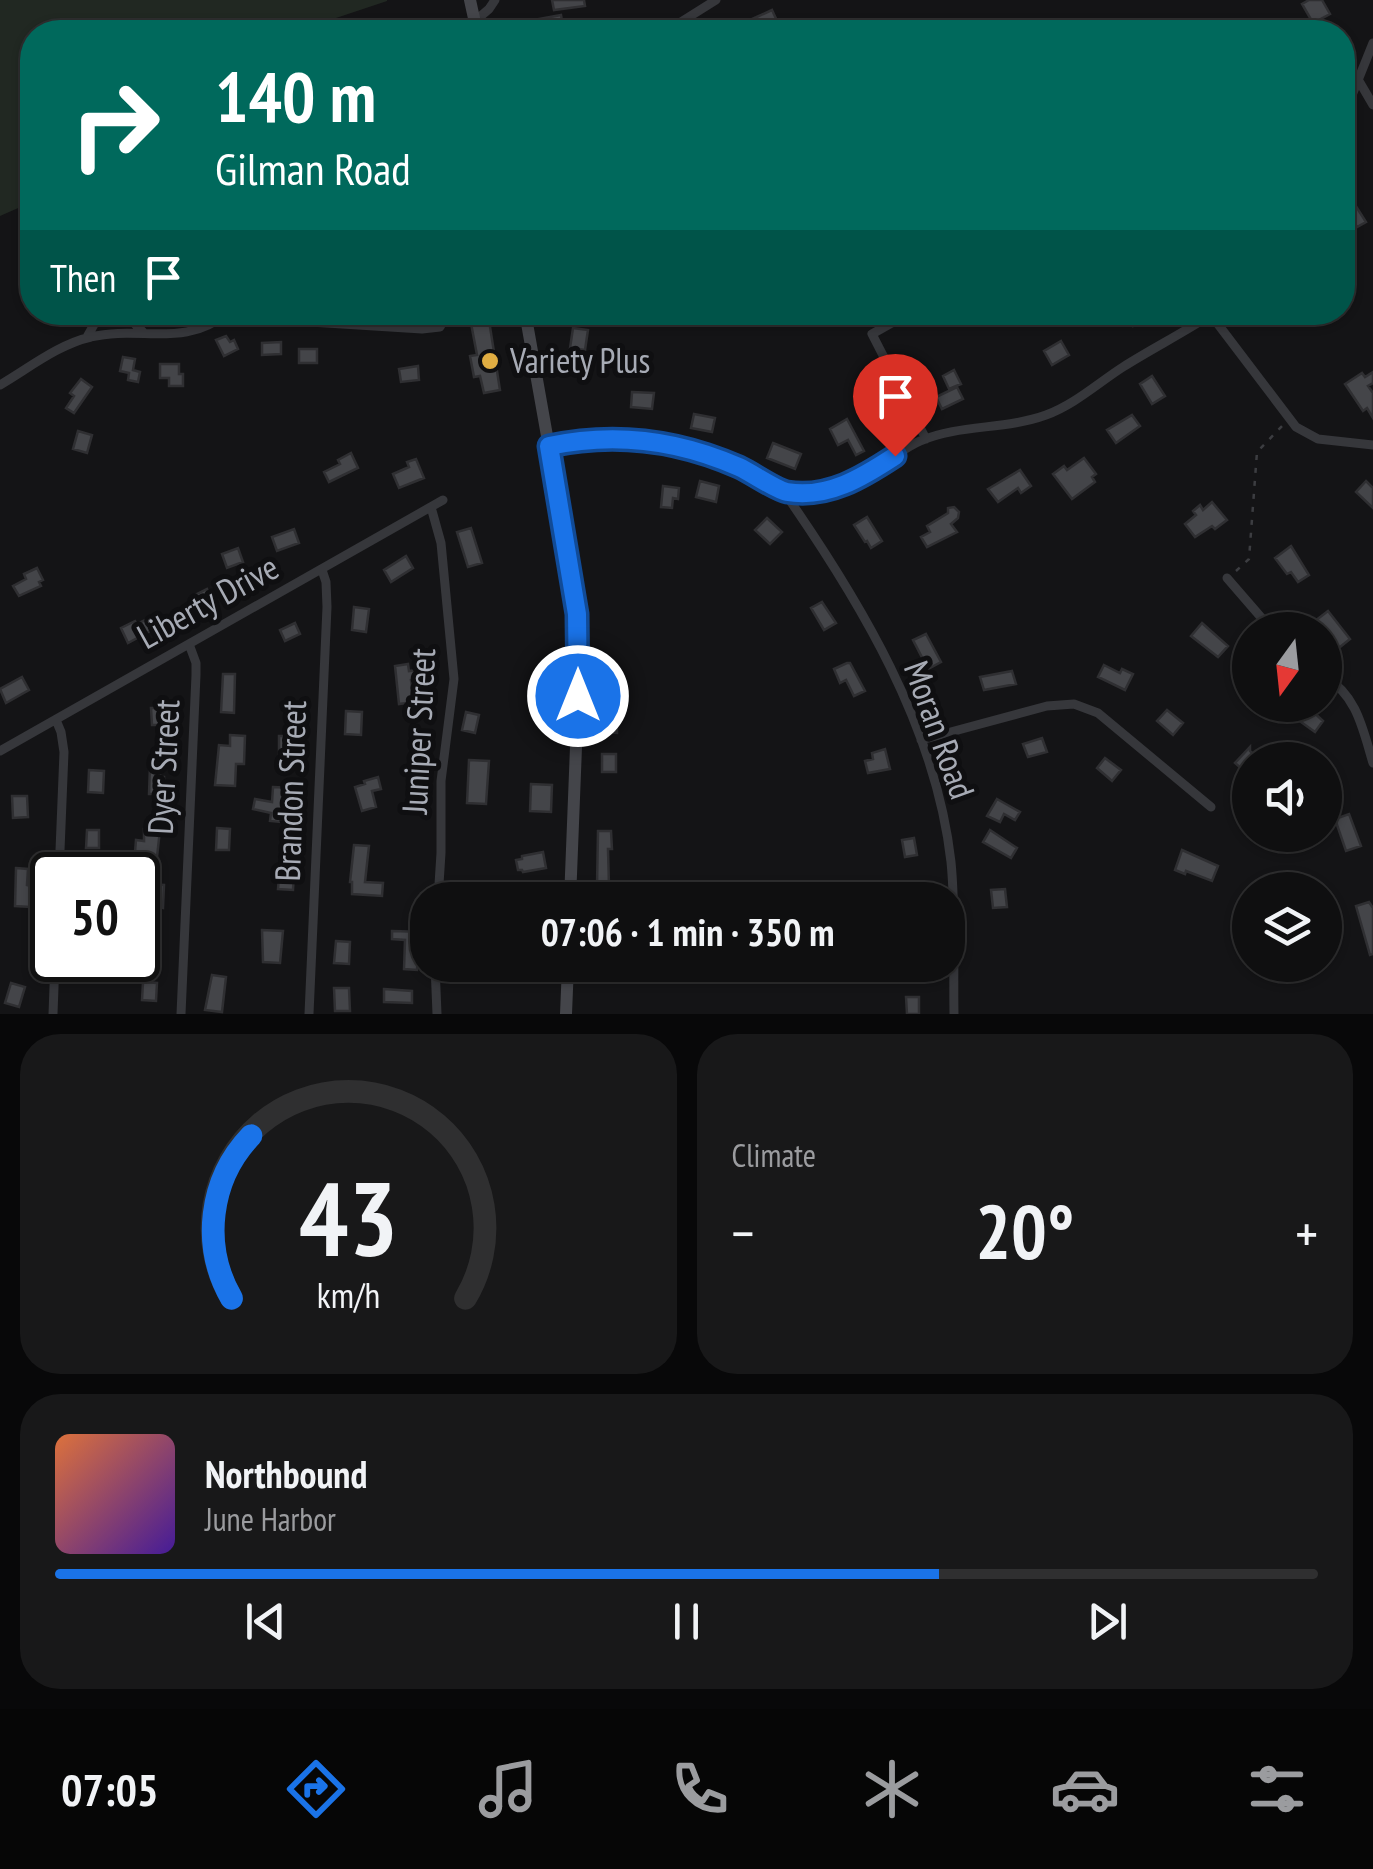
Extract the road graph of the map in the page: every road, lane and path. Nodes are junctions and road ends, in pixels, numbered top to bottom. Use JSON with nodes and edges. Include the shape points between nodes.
{"nodes":[{"id":1,"x":716,"y":0,"type":"edge"},
{"id":2,"x":685,"y":20,"type":"edge"},
{"id":3,"x":1373,"y":43,"type":"edge"},
{"id":4,"x":1355,"y":81,"type":"edge"},
{"id":5,"x":1359,"y":82,"type":"junction"},
{"id":6,"x":1355,"y":91,"type":"edge"},
{"id":7,"x":1373,"y":106,"type":"edge"},
{"id":8,"x":94,"y":325,"type":"edge"},
{"id":9,"x":134,"y":325,"type":"edge"},
{"id":10,"x":208,"y":325,"type":"edge"},
{"id":11,"x":344,"y":325,"type":"edge"},
{"id":12,"x":441,"y":325,"type":"edge"},
{"id":13,"x":527,"y":325,"type":"edge"},
{"id":14,"x":888,"y":325,"type":"edge"},
{"id":15,"x":1194,"y":325,"type":"edge"},
{"id":16,"x":1221,"y":325,"type":"edge"},
{"id":17,"x":146,"y":334,"type":"junction"},
{"id":18,"x":87,"y":338,"type":"junction"},
{"id":19,"x":0,"y":384,"type":"edge"},
{"id":20,"x":1290,"y":420,"type":"junction"},
{"id":21,"x":926,"y":438,"type":"junction"},
{"id":22,"x":1373,"y":445,"type":"edge"},
{"id":23,"x":549,"y":446,"type":"junction"},
{"id":24,"x":784,"y":492,"type":"junction"},
{"id":25,"x":443,"y":500,"type":"dead end"},
{"id":26,"x":431,"y":507,"type":"junction"},
{"id":27,"x":322,"y":570,"type":"junction"},
{"id":28,"x":1227,"y":578,"type":"joint"},
{"id":29,"x":1256,"y":612,"type":"edge"},
{"id":30,"x":189,"y":644,"type":"junction"},
{"id":31,"x":1342,"y":690,"type":"edge"},
{"id":32,"x":56,"y":720,"type":"junction"},
{"id":33,"x":922,"y":740,"type":"junction"},
{"id":34,"x":0,"y":751,"type":"edge"},
{"id":35,"x":1373,"y":763,"type":"edge"},
{"id":36,"x":1211,"y":807,"type":"dead end"},
{"id":37,"x":60,"y":852,"type":"edge"},
{"id":38,"x":439,"y":882,"type":"edge"},
{"id":39,"x":571,"y":882,"type":"edge"},
{"id":40,"x":55,"y":982,"type":"edge"},
{"id":41,"x":436,"y":982,"type":"edge"},
{"id":42,"x":567,"y":982,"type":"edge"},
{"id":43,"x":53,"y":1014,"type":"edge"},
{"id":44,"x":181,"y":1014,"type":"edge"},
{"id":45,"x":309,"y":1014,"type":"edge"},
{"id":46,"x":437,"y":1014,"type":"edge"},
{"id":47,"x":566,"y":1014,"type":"edge"},
{"id":48,"x":954,"y":1014,"type":"edge"}],
"edges":[{"from":1,"to":2,"type":"street"},
{"from":3,"to":5,"type":"street"},
{"from":4,"to":5,"type":"street"},
{"from":5,"to":6,"type":"street"},
{"from":5,"to":7,"type":"street"},
{"from":8,"to":18,"type":"street"},
{"from":9,"to":17,"type":"street"},
{"from":10,"to":17,"type":"street"},
{"from":11,"to":12,"type":"street"},
{"from":13,"to":23,"type":"main road"},
{"from":14,"to":21,"type":"street","via":[[872,334]]},
{"from":15,"to":21,"type":"street","via":[[1054,412]]},
{"from":16,"to":20,"type":"street"},
{"from":17,"to":18,"type":"street"},
{"from":18,"to":19,"type":"street"},
{"from":20,"to":22,"type":"street","via":[[1318,439]]},
{"from":20,"to":28,"type":"path","via":[[1257,452],[1249,559]]},
{"from":21,"to":24,"type":"street","via":[[840,488]]},
{"from":23,"to":24,"type":"street","via":[[629,439],[682,446]]},
{"from":23,"to":39,"type":"main road","via":[[578,642]]},
{"from":24,"to":33,"type":"street","name":"Moran Road","via":[[852,598]]},
{"from":25,"to":26,"type":"street","name":"Liberty Drive"},
{"from":26,"to":27,"type":"street","name":"Liberty Drive"},
{"from":26,"to":38,"type":"street","name":"Juniper Street","via":[[453,657]]},
{"from":27,"to":30,"type":"street","name":"Liberty Drive"},
{"from":27,"to":45,"type":"street","name":"Brandon Street","via":[[327,607]]},
{"from":28,"to":29,"type":"street"},
{"from":30,"to":32,"type":"street","name":"Liberty Drive"},
{"from":30,"to":44,"type":"street","name":"Dyer Street","via":[[196,675]]},
{"from":31,"to":35,"type":"street","via":[[1354,705]]},
{"from":32,"to":34,"type":"street","name":"Liberty Drive"},
{"from":32,"to":37,"type":"street","via":[[64,752]]},
{"from":33,"to":36,"type":"street","via":[[1047,706],[1082,705]]},
{"from":33,"to":48,"type":"street","name":"Moran Road","via":[[951,861]]},
{"from":40,"to":43,"type":"street"},
{"from":41,"to":46,"type":"street"},
{"from":42,"to":47,"type":"main road"}]}
